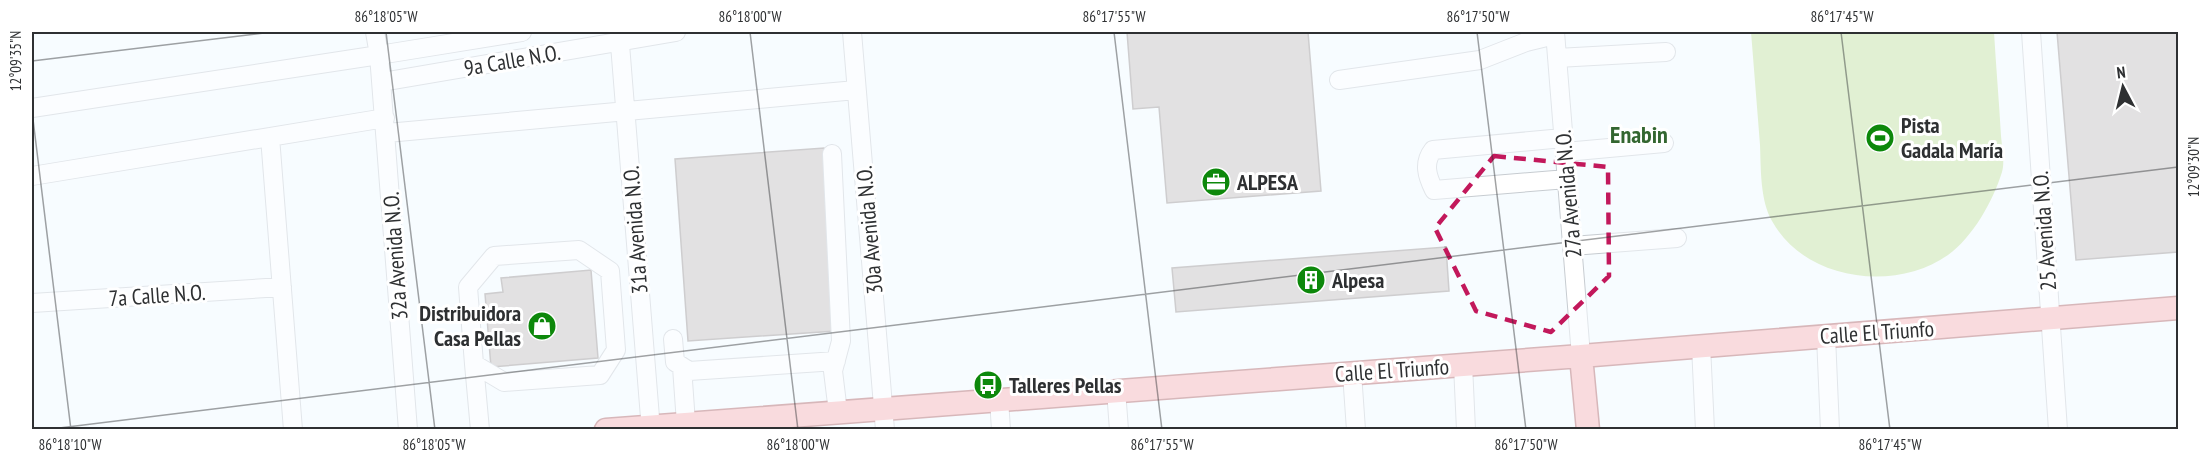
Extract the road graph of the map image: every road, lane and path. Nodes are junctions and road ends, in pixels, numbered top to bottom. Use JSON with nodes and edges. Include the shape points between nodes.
{"nodes":[{"id":1,"x":375,"y":32,"type":"edge"},
{"id":2,"x":522,"y":32,"type":"edge"},
{"id":3,"x":676,"y":32,"type":"edge"},
{"id":4,"x":852,"y":32,"type":"edge"},
{"id":5,"x":2031,"y":32,"type":"edge"},
{"id":6,"x":1555,"y":33,"type":"edge"},
{"id":7,"x":620,"y":37,"type":"edge"},
{"id":8,"x":1666,"y":52,"type":"dead end"},
{"id":9,"x":378,"y":55,"type":"junction"},
{"id":10,"x":1557,"y":58,"type":"junction"},
{"id":11,"x":1339,"y":80,"type":"dead end"},
{"id":12,"x":382,"y":82,"type":"junction"},
{"id":13,"x":856,"y":90,"type":"junction"},
{"id":14,"x":32,"y":108,"type":"edge"},
{"id":15,"x":626,"y":109,"type":"junction"},
{"id":16,"x":386,"y":126,"type":"junction"},
{"id":17,"x":270,"y":137,"type":"junction"},
{"id":18,"x":1664,"y":143,"type":"dead end"},
{"id":19,"x":1564,"y":145,"type":"junction"},
{"id":20,"x":832,"y":154,"type":"dead end"},
{"id":21,"x":32,"y":176,"type":"edge"},
{"id":22,"x":1567,"y":179,"type":"junction"},
{"id":23,"x":1677,"y":238,"type":"dead end"},
{"id":24,"x":1572,"y":246,"type":"junction"},
{"id":25,"x":282,"y":287,"type":"junction"},
{"id":26,"x":32,"y":303,"type":"edge"},
{"id":27,"x":2178,"y":308,"type":"edge"},
{"id":28,"x":2050,"y":319,"type":"junction"},
{"id":29,"x":1826,"y":336,"type":"junction"},
{"id":30,"x":673,"y":339,"type":"dead end"},
{"id":31,"x":1701,"y":346,"type":"junction"},
{"id":32,"x":1581,"y":356,"type":"junction"},
{"id":33,"x":836,"y":361,"type":"junction"},
{"id":34,"x":474,"y":364,"type":"junction"},
{"id":35,"x":1463,"y":365,"type":"junction"},
{"id":36,"x":682,"y":367,"type":"junction"},
{"id":37,"x":1352,"y":373,"type":"junction"},
{"id":38,"x":1116,"y":390,"type":"junction"},
{"id":39,"x":999,"y":399,"type":"junction"},
{"id":40,"x":838,"y":412,"type":"junction"},
{"id":41,"x":885,"y":419,"type":"edge"},
{"id":42,"x":686,"y":423,"type":"junction"},
{"id":43,"x":650,"y":428,"type":"edge"},
{"id":44,"x":293,"y":429,"type":"edge"},
{"id":45,"x":408,"y":429,"type":"edge"},
{"id":46,"x":480,"y":429,"type":"edge"},
{"id":47,"x":606,"y":429,"type":"edge"},
{"id":48,"x":1001,"y":429,"type":"edge"},
{"id":49,"x":1119,"y":429,"type":"edge"},
{"id":50,"x":1356,"y":429,"type":"edge"},
{"id":51,"x":1466,"y":429,"type":"edge"},
{"id":52,"x":1588,"y":429,"type":"edge"},
{"id":53,"x":1705,"y":429,"type":"edge"},
{"id":54,"x":1830,"y":429,"type":"edge"},
{"id":55,"x":2058,"y":429,"type":"edge"}],
"edges":[{"from":1,"to":9,"type":"street","name":"32a Avenida N.O."},
{"from":2,"to":9,"type":"street"},
{"from":3,"to":7,"type":"street","name":"9a Calle N.O."},
{"from":4,"to":13,"type":"street","name":"30a Avenida N.O."},
{"from":5,"to":28,"type":"street","name":"25 Avenida N.O."},
{"from":6,"to":10,"type":"street","name":"27a Avenida N.O."},
{"from":6,"to":11,"type":"street","via":[[1480,60]]},
{"from":7,"to":12,"type":"street","name":"9a Calle N.O."},
{"from":7,"to":15,"type":"street","name":"31a Avenida N.O."},
{"from":8,"to":10,"type":"street"},
{"from":9,"to":12,"type":"street","name":"32a Avenida N.O."},
{"from":9,"to":14,"type":"street"},
{"from":10,"to":19,"type":"street","name":"27a Avenida N.O."},
{"from":12,"to":16,"type":"street","name":"32a Avenida N.O."},
{"from":13,"to":15,"type":"street"},
{"from":13,"to":41,"type":"street","name":"30a Avenida N.O."},
{"from":15,"to":16,"type":"street"},
{"from":15,"to":43,"type":"street","name":"31a Avenida N.O."},
{"from":16,"to":17,"type":"street"},
{"from":16,"to":45,"type":"street","name":"32a Avenida N.O."},
{"from":17,"to":21,"type":"street"},
{"from":17,"to":25,"type":"street"},
{"from":18,"to":19,"type":"street"},
{"from":19,"to":22,"type":"street","name":"27a Avenida N.O."},
{"from":19,"to":22,"type":"street","via":[[1433,150],[1428,157],[1428,177],[1434,190]]},
{"from":20,"to":33,"type":"street","via":[[841,341]]},
{"from":22,"to":24,"type":"street","name":"27a Avenida N.O."},
{"from":23,"to":24,"type":"street"},
{"from":24,"to":32,"type":"street","name":"27a Avenida N.O."},
{"from":25,"to":26,"type":"street","name":"7a Calle N.O."},
{"from":25,"to":44,"type":"street"},
{"from":27,"to":28,"type":"main road","name":"Calle El Triunfo"},
{"from":28,"to":29,"type":"main road","name":"Calle El Triunfo"},
{"from":28,"to":55,"type":"street","name":"25 Avenida N.O."},
{"from":29,"to":31,"type":"main road","name":"Calle El Triunfo"},
{"from":29,"to":54,"type":"street"},
{"from":30,"to":36,"type":"street","via":[[675,362]]},
{"from":31,"to":32,"type":"main road","name":"Calle El Triunfo"},
{"from":31,"to":53,"type":"street"},
{"from":32,"to":35,"type":"main road","name":"Calle El Triunfo"},
{"from":32,"to":52,"type":"main road"},
{"from":33,"to":36,"type":"street","via":[[689,371]]},
{"from":33,"to":40,"type":"street","via":[[833,371]]},
{"from":34,"to":34,"type":"street","via":[[504,382],[600,375],[616,350],[610,271],[579,250],[494,256],[468,286]]},
{"from":34,"to":46,"type":"street"},
{"from":35,"to":37,"type":"main road","name":"Calle El Triunfo"},
{"from":35,"to":51,"type":"street"},
{"from":36,"to":42,"type":"street"},
{"from":37,"to":38,"type":"main road","name":"Calle El Triunfo"},
{"from":37,"to":50,"type":"street"},
{"from":38,"to":39,"type":"main road","name":"Calle El Triunfo"},
{"from":38,"to":49,"type":"street"},
{"from":39,"to":41,"type":"main road","name":"Calle El Triunfo"},
{"from":39,"to":48,"type":"street"},
{"from":40,"to":41,"type":"main road","name":"Calle El Triunfo"},
{"from":40,"to":42,"type":"main road","name":"Calle El Triunfo"},
{"from":42,"to":43,"type":"main road","name":"Calle El Triunfo"},
{"from":43,"to":47,"type":"main road","name":"Calle El Triunfo"}]}
